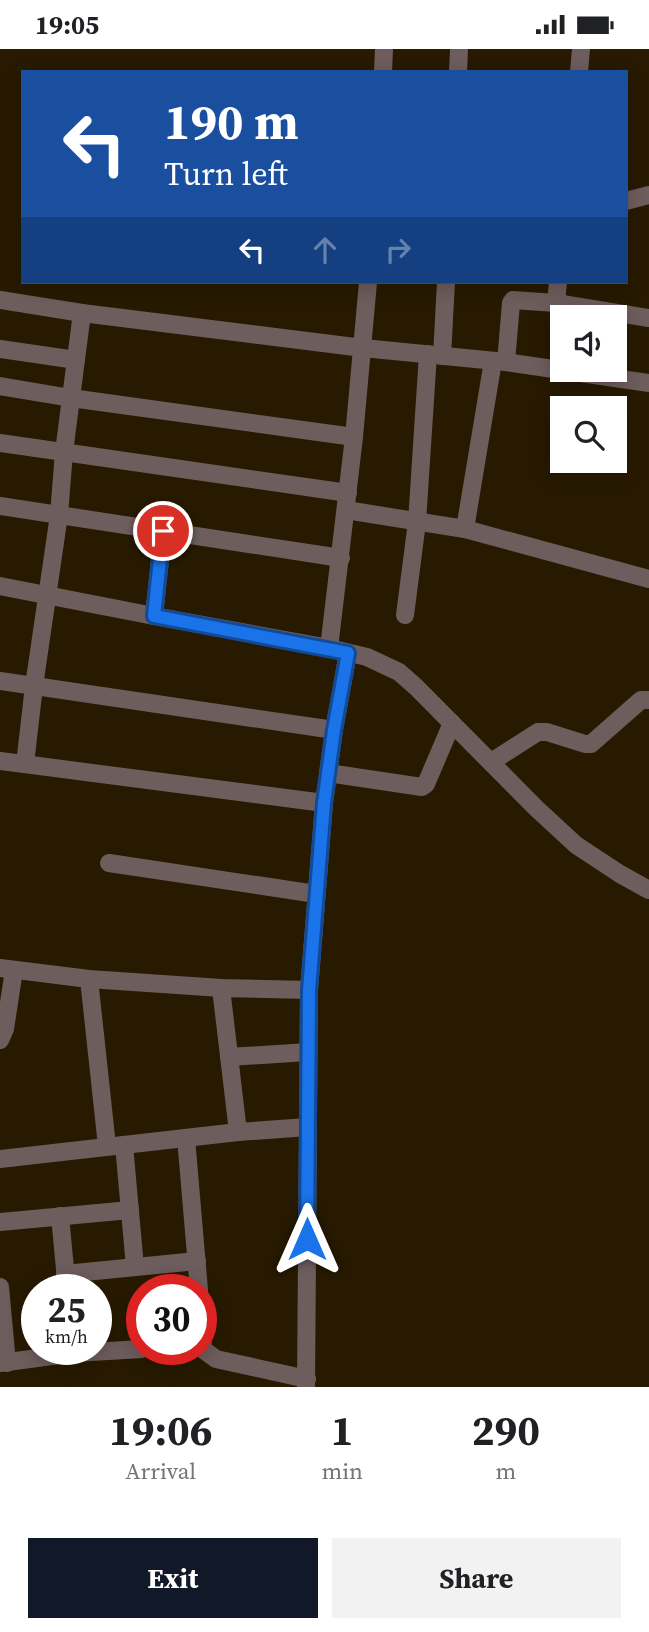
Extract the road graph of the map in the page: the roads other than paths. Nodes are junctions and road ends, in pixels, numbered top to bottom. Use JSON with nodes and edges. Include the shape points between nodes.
{"nodes":[{"id":1,"x":384,"y":49,"type":"edge"},
{"id":2,"x":459,"y":49,"type":"edge"},
{"id":3,"x":581,"y":49,"type":"edge"},
{"id":4,"x":383,"y":70,"type":"edge"},
{"id":5,"x":458,"y":70,"type":"edge"},
{"id":6,"x":579,"y":70,"type":"edge"},
{"id":7,"x":649,"y":195,"type":"edge"},
{"id":8,"x":628,"y":200,"type":"edge"},
{"id":9,"x":368,"y":284,"type":"edge"},
{"id":10,"x":446,"y":284,"type":"edge"},
{"id":11,"x":558,"y":284,"type":"edge"},
{"id":12,"x":0,"y":300,"type":"edge"},
{"id":13,"x":556,"y":303,"type":"junction"},
{"id":14,"x":82,"y":313,"type":"junction"},
{"id":15,"x":649,"y":318,"type":"edge"},
{"id":16,"x":363,"y":348,"type":"junction"},
{"id":17,"x":0,"y":349,"type":"edge"},
{"id":18,"x":435,"y":355,"type":"junction"},
{"id":19,"x":76,"y":360,"type":"junction"},
{"id":20,"x":500,"y":362,"type":"junction"},
{"id":21,"x":649,"y":383,"type":"edge"},
{"id":22,"x":0,"y":386,"type":"edge"},
{"id":23,"x":71,"y":398,"type":"junction"},
{"id":24,"x":354,"y":437,"type":"junction"},
{"id":25,"x":0,"y":443,"type":"edge"},
{"id":26,"x":64,"y":452,"type":"junction"},
{"id":27,"x":347,"y":502,"type":"junction"},
{"id":28,"x":0,"y":506,"type":"edge"},
{"id":29,"x":59,"y":515,"type":"junction"},
{"id":30,"x":417,"y":522,"type":"junction"},
{"id":31,"x":465,"y":529,"type":"junction"},
{"id":32,"x":163,"y":531,"type":"junction"},
{"id":33,"x":341,"y":558,"type":"junction"},
{"id":34,"x":649,"y":579,"type":"edge"},
{"id":35,"x":0,"y":586,"type":"edge"},
{"id":36,"x":47,"y":596,"type":"junction"},
{"id":37,"x":405,"y":615,"type":"dead end"},
{"id":38,"x":154,"y":616,"type":"junction"},
{"id":39,"x":329,"y":648,"type":"junction"},
{"id":40,"x":348,"y":653,"type":"junction"},
{"id":41,"x":0,"y":681,"type":"edge"},
{"id":42,"x":34,"y":686,"type":"junction"},
{"id":43,"x":649,"y":700,"type":"edge"},
{"id":44,"x":452,"y":723,"type":"junction"},
{"id":45,"x":334,"y":730,"type":"junction"},
{"id":46,"x":0,"y":761,"type":"edge"},
{"id":47,"x":491,"y":762,"type":"junction"},
{"id":48,"x":25,"y":764,"type":"junction"},
{"id":49,"x":328,"y":773,"type":"junction"},
{"id":50,"x":324,"y":803,"type":"junction"},
{"id":51,"x":109,"y":863,"type":"dead end"},
{"id":52,"x":649,"y":890,"type":"edge"},
{"id":53,"x":316,"y":894,"type":"junction"},
{"id":54,"x":7,"y":969,"type":"edge"},
{"id":55,"x":89,"y":979,"type":"junction"},
{"id":56,"x":221,"y":988,"type":"junction"},
{"id":57,"x":309,"y":990,"type":"junction"},
{"id":58,"x":0,"y":1040,"type":"edge"},
{"id":59,"x":308,"y":1052,"type":"junction"},
{"id":60,"x":229,"y":1058,"type":"junction"},
{"id":61,"x":308,"y":1127,"type":"junction"},
{"id":62,"x":238,"y":1132,"type":"junction"},
{"id":63,"x":186,"y":1138,"type":"junction"},
{"id":64,"x":116,"y":1146,"type":"junction"},
{"id":65,"x":0,"y":1159,"type":"edge"},
{"id":66,"x":130,"y":1210,"type":"junction"},
{"id":67,"x":60,"y":1216,"type":"junction"},
{"id":68,"x":0,"y":1222,"type":"edge"},
{"id":69,"x":197,"y":1261,"type":"junction"},
{"id":70,"x":135,"y":1267,"type":"junction"},
{"id":71,"x":65,"y":1274,"type":"edge"},
{"id":72,"x":103,"y":1274,"type":"edge"},
{"id":73,"x":198,"y":1274,"type":"edge"},
{"id":74,"x":0,"y":1287,"type":"edge"},
{"id":75,"x":217,"y":1359,"type":"edge"},
{"id":76,"x":21,"y":1360,"type":"edge"},
{"id":77,"x":3,"y":1363,"type":"edge"},
{"id":78,"x":306,"y":1383,"type":"edge"}],
"edges":[{"from":1,"to":4,"type":"street"},
{"from":2,"to":5,"type":"street"},
{"from":3,"to":6,"type":"street"},
{"from":7,"to":8,"type":"street"},
{"from":9,"to":16,"type":"street"},
{"from":10,"to":18,"type":"street"},
{"from":11,"to":13,"type":"street"},
{"from":12,"to":14,"type":"street"},
{"from":13,"to":15,"type":"street"},
{"from":13,"to":20,"type":"street","via":[[512,300]]},
{"from":14,"to":16,"type":"street"},
{"from":14,"to":19,"type":"street"},
{"from":16,"to":18,"type":"street"},
{"from":16,"to":24,"type":"street"},
{"from":17,"to":19,"type":"street"},
{"from":18,"to":20,"type":"street"},
{"from":18,"to":30,"type":"street"},
{"from":19,"to":23,"type":"street"},
{"from":20,"to":21,"type":"street"},
{"from":20,"to":31,"type":"street"},
{"from":22,"to":23,"type":"street"},
{"from":23,"to":24,"type":"street"},
{"from":23,"to":26,"type":"street"},
{"from":24,"to":27,"type":"street"},
{"from":25,"to":26,"type":"street"},
{"from":26,"to":27,"type":"street"},
{"from":26,"to":29,"type":"street"},
{"from":27,"to":30,"type":"street"},
{"from":27,"to":33,"type":"street"},
{"from":28,"to":29,"type":"street"},
{"from":29,"to":32,"type":"street"},
{"from":29,"to":36,"type":"street"},
{"from":30,"to":31,"type":"street"},
{"from":30,"to":37,"type":"street"},
{"from":31,"to":34,"type":"street"},
{"from":32,"to":33,"type":"street"},
{"from":32,"to":38,"type":"street"},
{"from":33,"to":39,"type":"street"},
{"from":35,"to":36,"type":"street"},
{"from":36,"to":38,"type":"street"},
{"from":36,"to":42,"type":"street"},
{"from":38,"to":39,"type":"street"},
{"from":39,"to":40,"type":"street"},
{"from":40,"to":44,"type":"street","via":[[399,672]]},
{"from":40,"to":45,"type":"street"},
{"from":41,"to":42,"type":"street"},
{"from":42,"to":45,"type":"street"},
{"from":42,"to":48,"type":"street"},
{"from":43,"to":47,"type":"street","via":[[641,700],[591,744],[538,732]]},
{"from":44,"to":47,"type":"street"},
{"from":44,"to":49,"type":"street","via":[[422,787]]},
{"from":45,"to":49,"type":"street"},
{"from":46,"to":48,"type":"street"},
{"from":47,"to":52,"type":"street","via":[[576,845]]},
{"from":48,"to":50,"type":"street"},
{"from":49,"to":50,"type":"street"},
{"from":50,"to":53,"type":"street"},
{"from":51,"to":53,"type":"street"},
{"from":53,"to":57,"type":"street"},
{"from":54,"to":55,"type":"street"},
{"from":54,"to":58,"type":"street","via":[[5,1029]]},
{"from":55,"to":56,"type":"street"},
{"from":55,"to":64,"type":"street"},
{"from":56,"to":57,"type":"street"},
{"from":56,"to":60,"type":"street"},
{"from":57,"to":59,"type":"street"},
{"from":59,"to":60,"type":"street"},
{"from":59,"to":61,"type":"street"},
{"from":60,"to":62,"type":"street"},
{"from":61,"to":62,"type":"street"},
{"from":61,"to":78,"type":"street"},
{"from":62,"to":63,"type":"street"},
{"from":63,"to":64,"type":"street"},
{"from":63,"to":69,"type":"street"},
{"from":64,"to":65,"type":"street"},
{"from":64,"to":66,"type":"street"},
{"from":66,"to":67,"type":"street"},
{"from":66,"to":70,"type":"street"},
{"from":67,"to":68,"type":"street"},
{"from":67,"to":71,"type":"street"},
{"from":69,"to":70,"type":"street"},
{"from":69,"to":73,"type":"street"},
{"from":70,"to":72,"type":"street"},
{"from":74,"to":77,"type":"street"},
{"from":75,"to":78,"type":"street"},
{"from":76,"to":77,"type":"street"}]}
